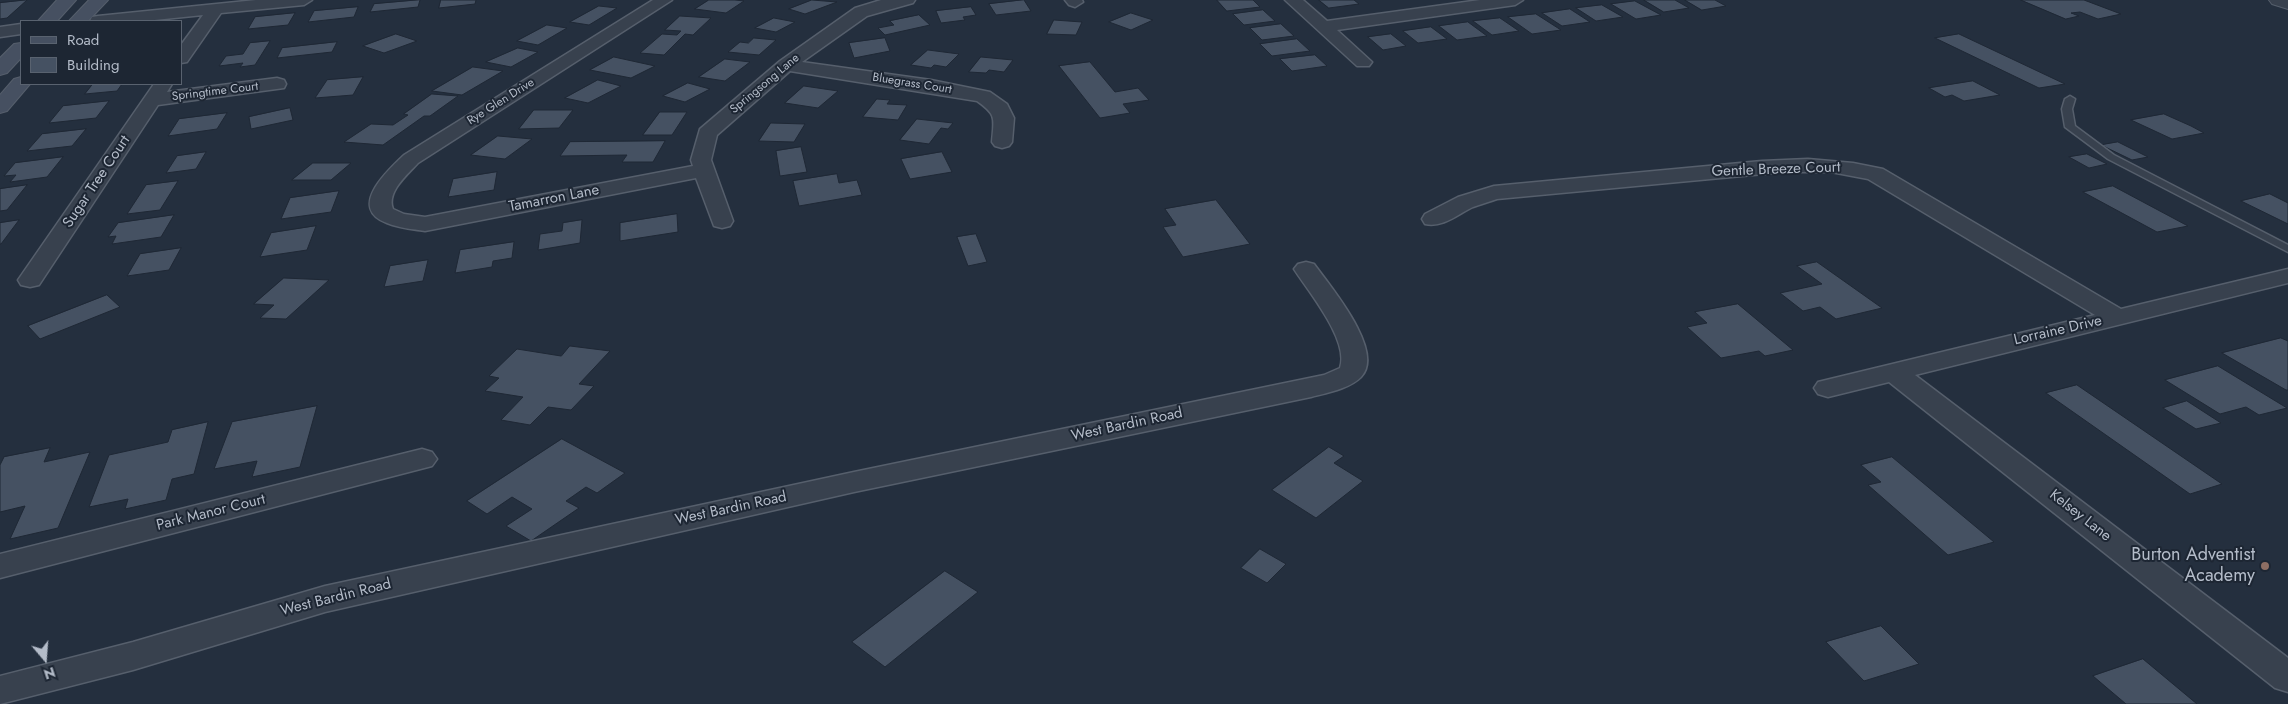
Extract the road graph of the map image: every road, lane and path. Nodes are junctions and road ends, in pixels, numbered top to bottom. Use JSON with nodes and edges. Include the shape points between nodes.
{"nodes":[{"id":1,"x":67,"y":0,"type":"edge"},
{"id":2,"x":99,"y":0,"type":"edge"},
{"id":3,"x":304,"y":0,"type":"edge"},
{"id":4,"x":664,"y":0,"type":"edge"},
{"id":5,"x":907,"y":0,"type":"edge"},
{"id":6,"x":1293,"y":0,"type":"edge"},
{"id":7,"x":1515,"y":0,"type":"edge"},
{"id":8,"x":2278,"y":0,"type":"edge"},
{"id":9,"x":2288,"y":4,"type":"edge"},
{"id":10,"x":215,"y":10,"type":"junction"},
{"id":11,"x":48,"y":20,"type":"edge"},
{"id":12,"x":79,"y":20,"type":"edge"},
{"id":13,"x":109,"y":20,"type":"edge"},
{"id":14,"x":1322,"y":27,"type":"junction"},
{"id":15,"x":20,"y":29,"type":"edge"},
{"id":16,"x":0,"y":32,"type":"edge"},
{"id":17,"x":20,"y":49,"type":"edge"},
{"id":18,"x":182,"y":57,"type":"edge"},
{"id":19,"x":1362,"y":62,"type":"dead end"},
{"id":20,"x":786,"y":65,"type":"junction"},
{"id":21,"x":0,"y":70,"type":"edge"},
{"id":22,"x":20,"y":84,"type":"edge"},
{"id":23,"x":277,"y":84,"type":"dead end"},
{"id":24,"x":158,"y":92,"type":"edge"},
{"id":25,"x":2070,"y":99,"type":"dead end"},
{"id":26,"x":0,"y":107,"type":"edge"},
{"id":27,"x":1002,"y":142,"type":"dead end"},
{"id":28,"x":704,"y":170,"type":"junction"},
{"id":29,"x":1433,"y":219,"type":"dead end"},
{"id":30,"x":403,"y":221,"type":"joint"},
{"id":31,"x":722,"y":221,"type":"dead end"},
{"id":32,"x":2288,"y":249,"type":"edge"},
{"id":33,"x":1306,"y":269,"type":"dead end"},
{"id":34,"x":2288,"y":276,"type":"edge"},
{"id":35,"x":30,"y":280,"type":"dead end"},
{"id":36,"x":2116,"y":317,"type":"junction"},
{"id":37,"x":1895,"y":372,"type":"junction"},
{"id":38,"x":1828,"y":388,"type":"dead end"},
{"id":39,"x":422,"y":459,"type":"dead end"},
{"id":40,"x":0,"y":566,"type":"edge"},
{"id":41,"x":2288,"y":678,"type":"edge"},
{"id":42,"x":0,"y":691,"type":"edge"}],
"edges":[{"from":1,"to":11,"type":"main road"},
{"from":2,"to":12,"type":"main road"},
{"from":3,"to":10,"type":"street"},
{"from":4,"to":30,"type":"street","name":"Rye Glen Drive","via":[[411,159],[386,185],[380,200],[382,210],[391,218]]},
{"from":5,"to":20,"type":"street","name":"Springsong Lane","via":[[861,12]]},
{"from":6,"to":14,"type":"street"},
{"from":7,"to":14,"type":"street"},
{"from":8,"to":9,"type":"street"},
{"from":10,"to":13,"type":"street"},
{"from":10,"to":18,"type":"street"},
{"from":14,"to":19,"type":"street"},
{"from":15,"to":16,"type":"street"},
{"from":17,"to":21,"type":"main road"},
{"from":20,"to":27,"type":"street","name":"Bluegrass Court","via":[[983,96],[1000,108],[1004,118]]},
{"from":20,"to":28,"type":"street","name":"Springsong Lane","via":[[707,133],[700,160]]},
{"from":22,"to":26,"type":"main road"},
{"from":23,"to":24,"type":"street","name":"Springtime Court"},
{"from":24,"to":35,"type":"street","name":"Sugar Tree Court"},
{"from":25,"to":32,"type":"lane","via":[[2070,128],[2086,141],[2186,198]]},
{"from":28,"to":30,"type":"street","name":"Tamarron Lane","via":[[425,224]]},
{"from":28,"to":31,"type":"street","name":"Springsong Lane"},
{"from":29,"to":36,"type":"street","name":"Gentle Breeze Court","via":[[1466,202],[1494,193],[1749,168],[1831,165],[1857,168],[1875,174]]},
{"from":33,"to":42,"type":"street","name":"West Bardin Road","via":[[1350,335],[1356,358],[1352,370],[1344,376],[1310,388],[854,482],[324,599],[133,656]]},
{"from":34,"to":36,"type":"street","name":"Lorraine Drive"},
{"from":36,"to":37,"type":"street","name":"Lorraine Drive"},
{"from":37,"to":38,"type":"street","name":"Lorraine Drive"},
{"from":37,"to":41,"type":"street","name":"Kelsey Lane"},
{"from":39,"to":40,"type":"street","name":"Park Manor Court"}]}
